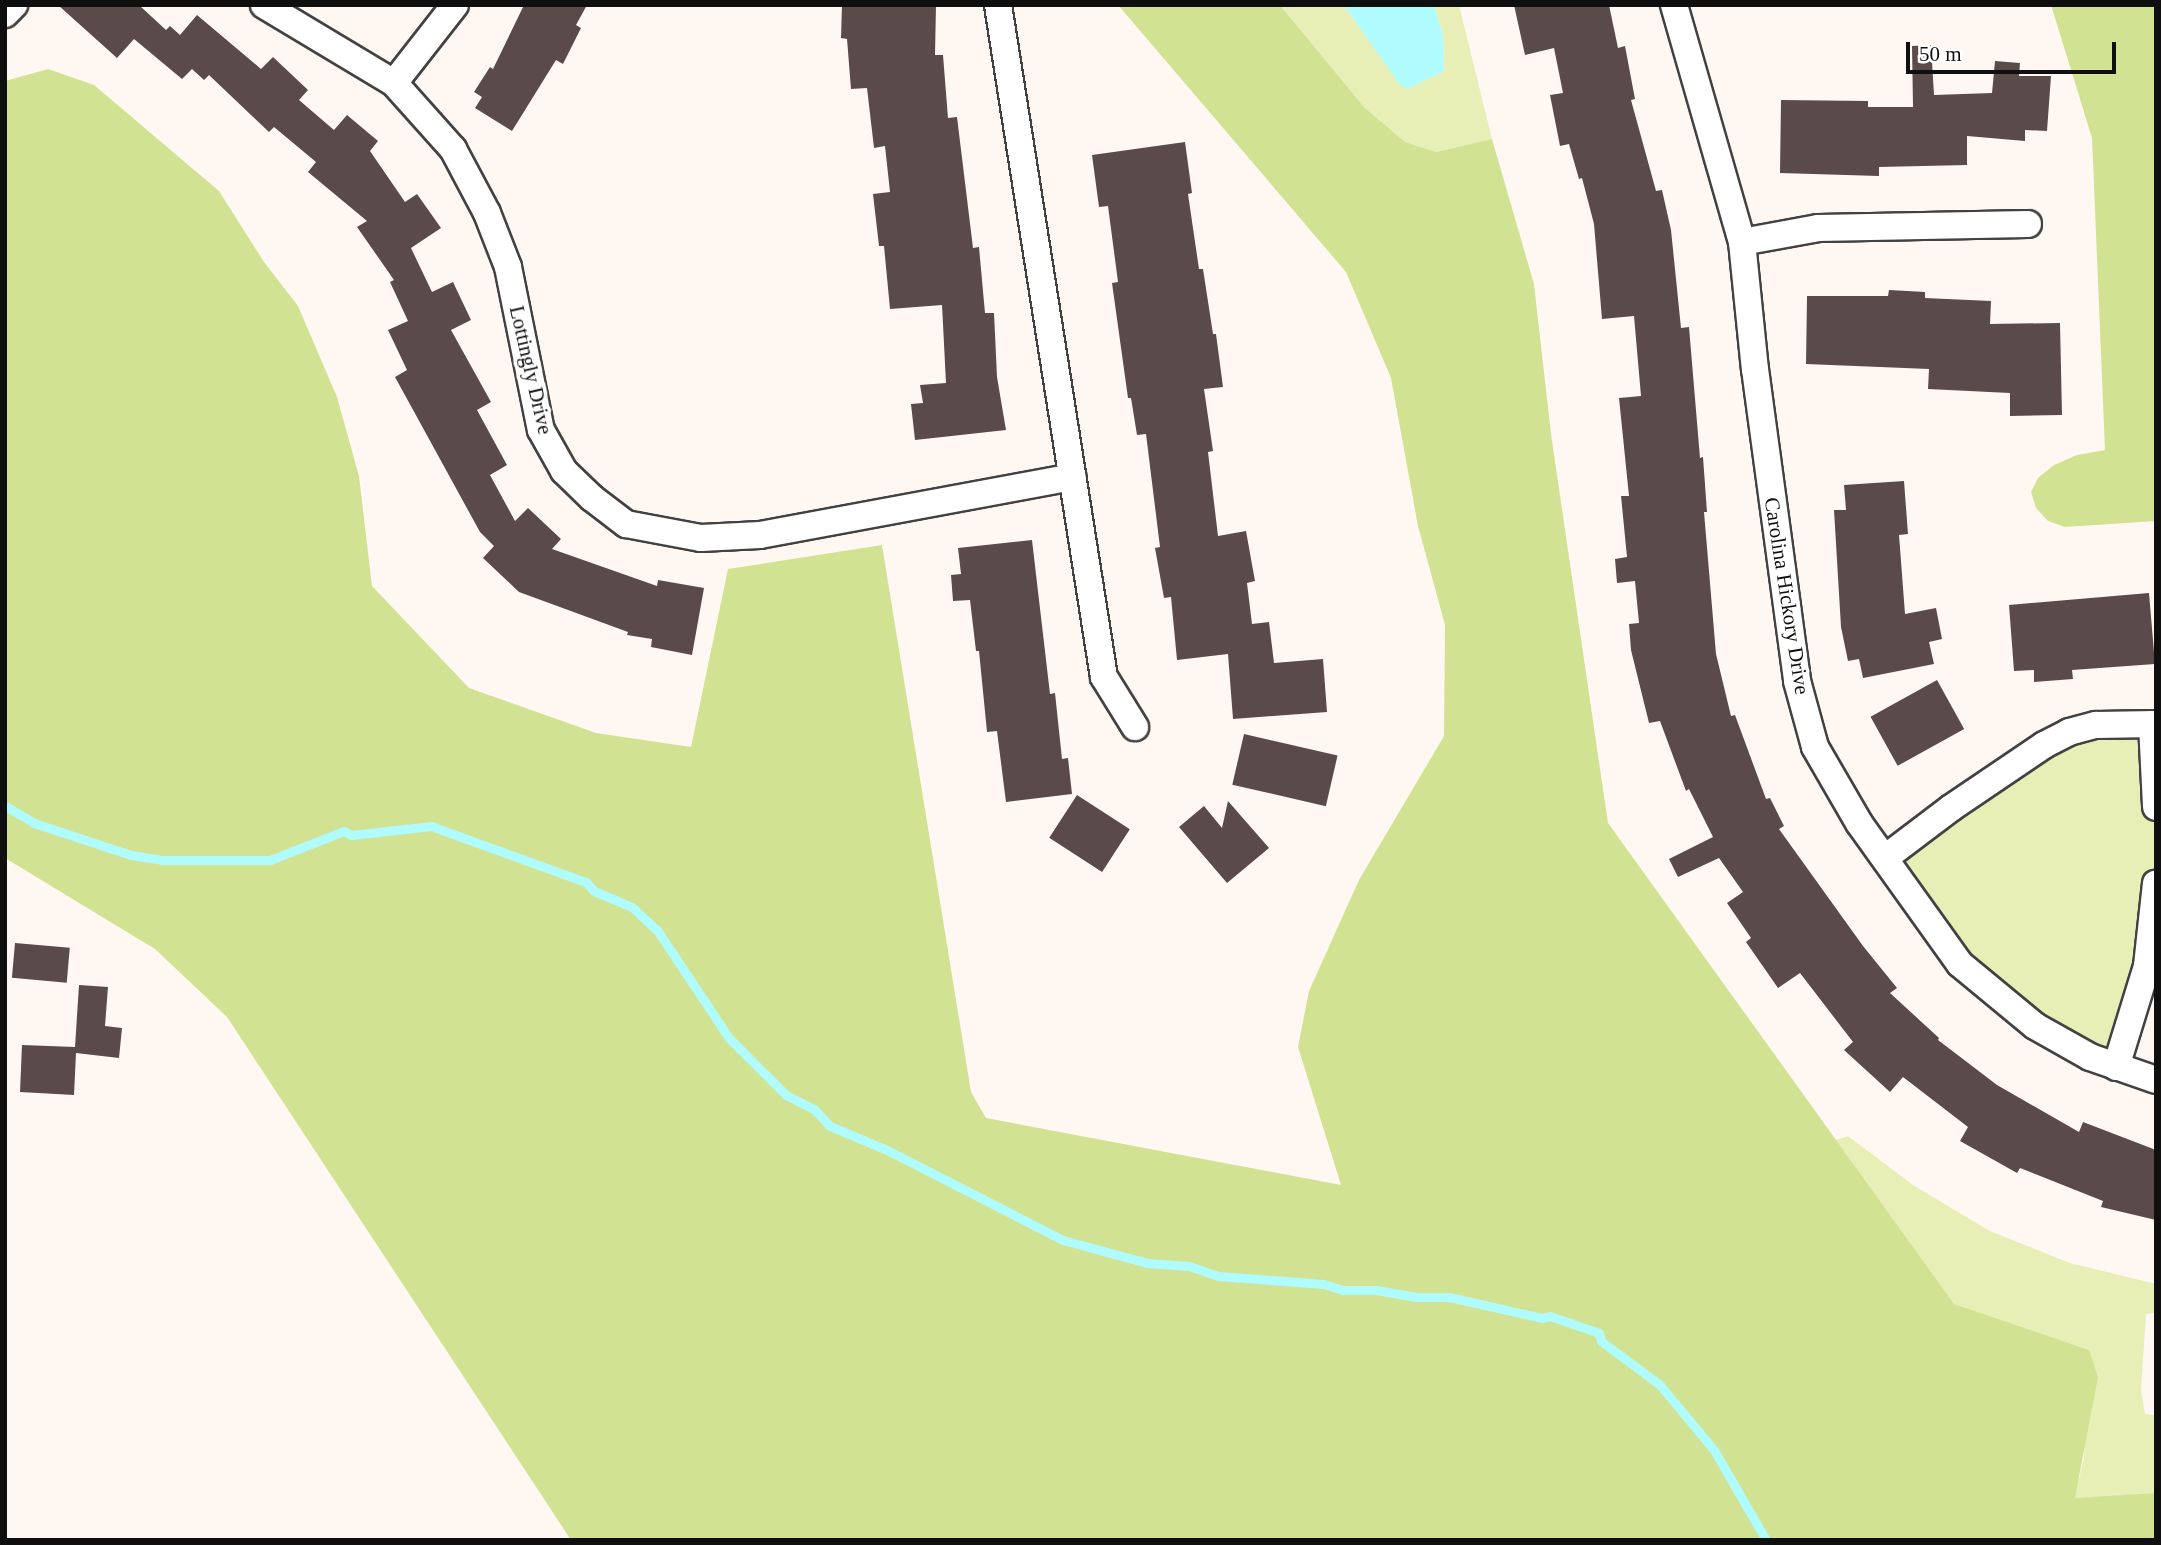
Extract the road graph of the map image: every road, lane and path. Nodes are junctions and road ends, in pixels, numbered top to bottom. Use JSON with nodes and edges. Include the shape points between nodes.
{"nodes":[{"id":1,"x":13,"y":5,"type":"edge"},
{"id":2,"x":264,"y":5,"type":"edge"},
{"id":3,"x":455,"y":5,"type":"edge"},
{"id":4,"x":998,"y":5,"type":"edge"},
{"id":5,"x":1674,"y":5,"type":"edge"},
{"id":6,"x":5,"y":14,"type":"edge"},
{"id":7,"x":394,"y":83,"type":"junction"},
{"id":8,"x":2028,"y":225,"type":"dead end"},
{"id":9,"x":1742,"y":242,"type":"junction"},
{"id":10,"x":1073,"y":477,"type":"junction"},
{"id":11,"x":2154,"y":724,"type":"edge"},
{"id":12,"x":1135,"y":727,"type":"dead end"},
{"id":13,"x":2156,"y":807,"type":"edge"},
{"id":14,"x":1885,"y":858,"type":"junction"},
{"id":15,"x":2156,"y":883,"type":"edge"},
{"id":16,"x":2116,"y":1067,"type":"junction"},
{"id":17,"x":2156,"y":1080,"type":"edge"}],
"edges":[{"from":1,"to":6,"type":"street"},
{"from":2,"to":7,"type":"street","name":"Lottingly Drive"},
{"from":3,"to":7,"type":"street"},
{"from":4,"to":10,"type":"street"},
{"from":5,"to":9,"type":"street","name":"Carolina Hickory Drive"},
{"from":7,"to":10,"type":"street","name":"Lottingly Drive","via":[[453,149],[487,213],[508,267],[541,430],[564,471],[626,524],[701,538],[760,534]]},
{"from":8,"to":9,"type":"street","via":[[1818,228]]},
{"from":9,"to":14,"type":"street","name":"Carolina Hickory Drive","via":[[1797,681],[1815,747]]},
{"from":10,"to":12,"type":"street","via":[[1104,677]]},
{"from":11,"to":13,"type":"street"},
{"from":11,"to":14,"type":"street","via":[[2096,725],[2069,732],[1961,801]]},
{"from":14,"to":16,"type":"street","name":"Carolina Hickory Drive","via":[[1960,964],[2035,1026]]},
{"from":15,"to":16,"type":"street","via":[[2147,966]]},
{"from":16,"to":17,"type":"street","name":"Carolina Hickory Drive"}]}
